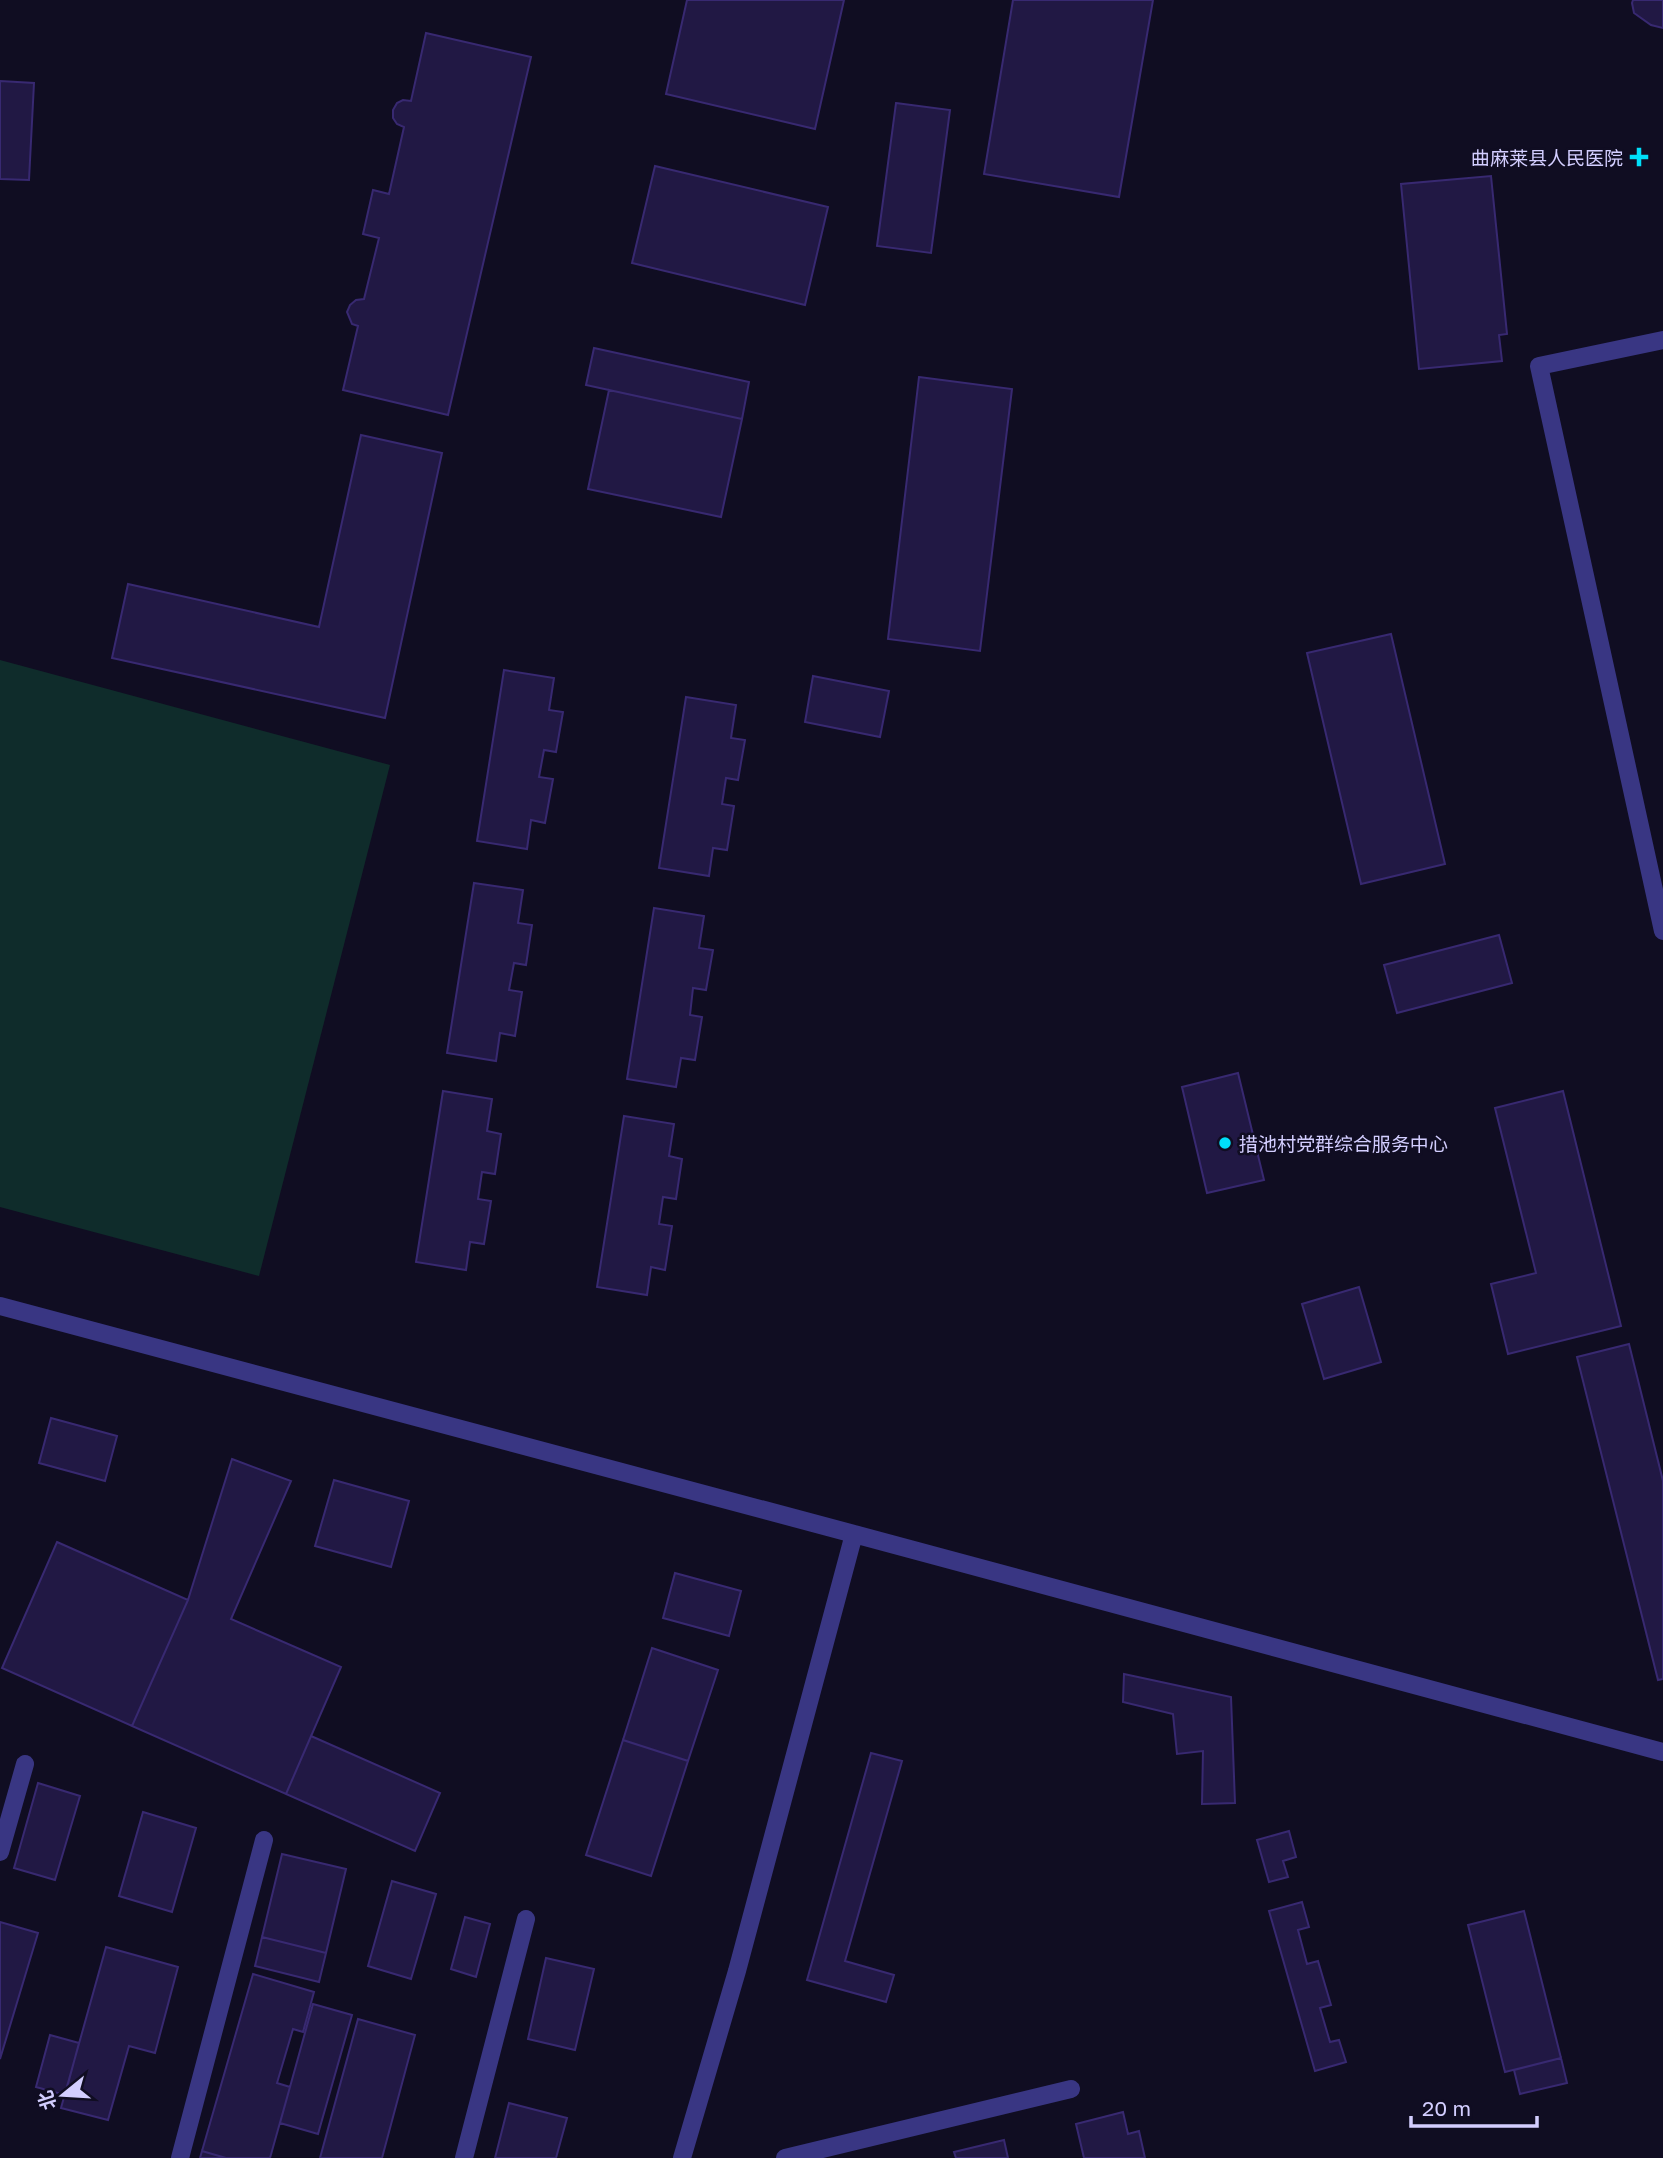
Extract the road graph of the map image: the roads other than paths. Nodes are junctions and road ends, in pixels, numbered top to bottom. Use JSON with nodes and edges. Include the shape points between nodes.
{"nodes":[{"id":1,"x":1663,"y":340,"type":"edge"},
{"id":2,"x":1663,"y":931,"type":"edge"},
{"id":3,"x":0,"y":1306,"type":"edge"},
{"id":4,"x":854,"y":1534,"type":"junction"},
{"id":5,"x":1663,"y":1752,"type":"edge"},
{"id":6,"x":25,"y":1764,"type":"dead end"},
{"id":7,"x":264,"y":1840,"type":"dead end"},
{"id":8,"x":0,"y":1852,"type":"edge"},
{"id":9,"x":526,"y":1919,"type":"dead end"},
{"id":10,"x":1071,"y":2089,"type":"dead end"},
{"id":11,"x":180,"y":2158,"type":"edge"},
{"id":12,"x":464,"y":2158,"type":"edge"},
{"id":13,"x":682,"y":2158,"type":"edge"},
{"id":14,"x":785,"y":2158,"type":"edge"}],
"edges":[{"from":1,"to":2,"type":"street","via":[[1539,366]]},
{"from":3,"to":4,"type":"street"},
{"from":4,"to":5,"type":"street"},
{"from":4,"to":13,"type":"street"},
{"from":6,"to":8,"type":"street"},
{"from":7,"to":11,"type":"street"},
{"from":9,"to":12,"type":"street"},
{"from":10,"to":14,"type":"street"}]}
